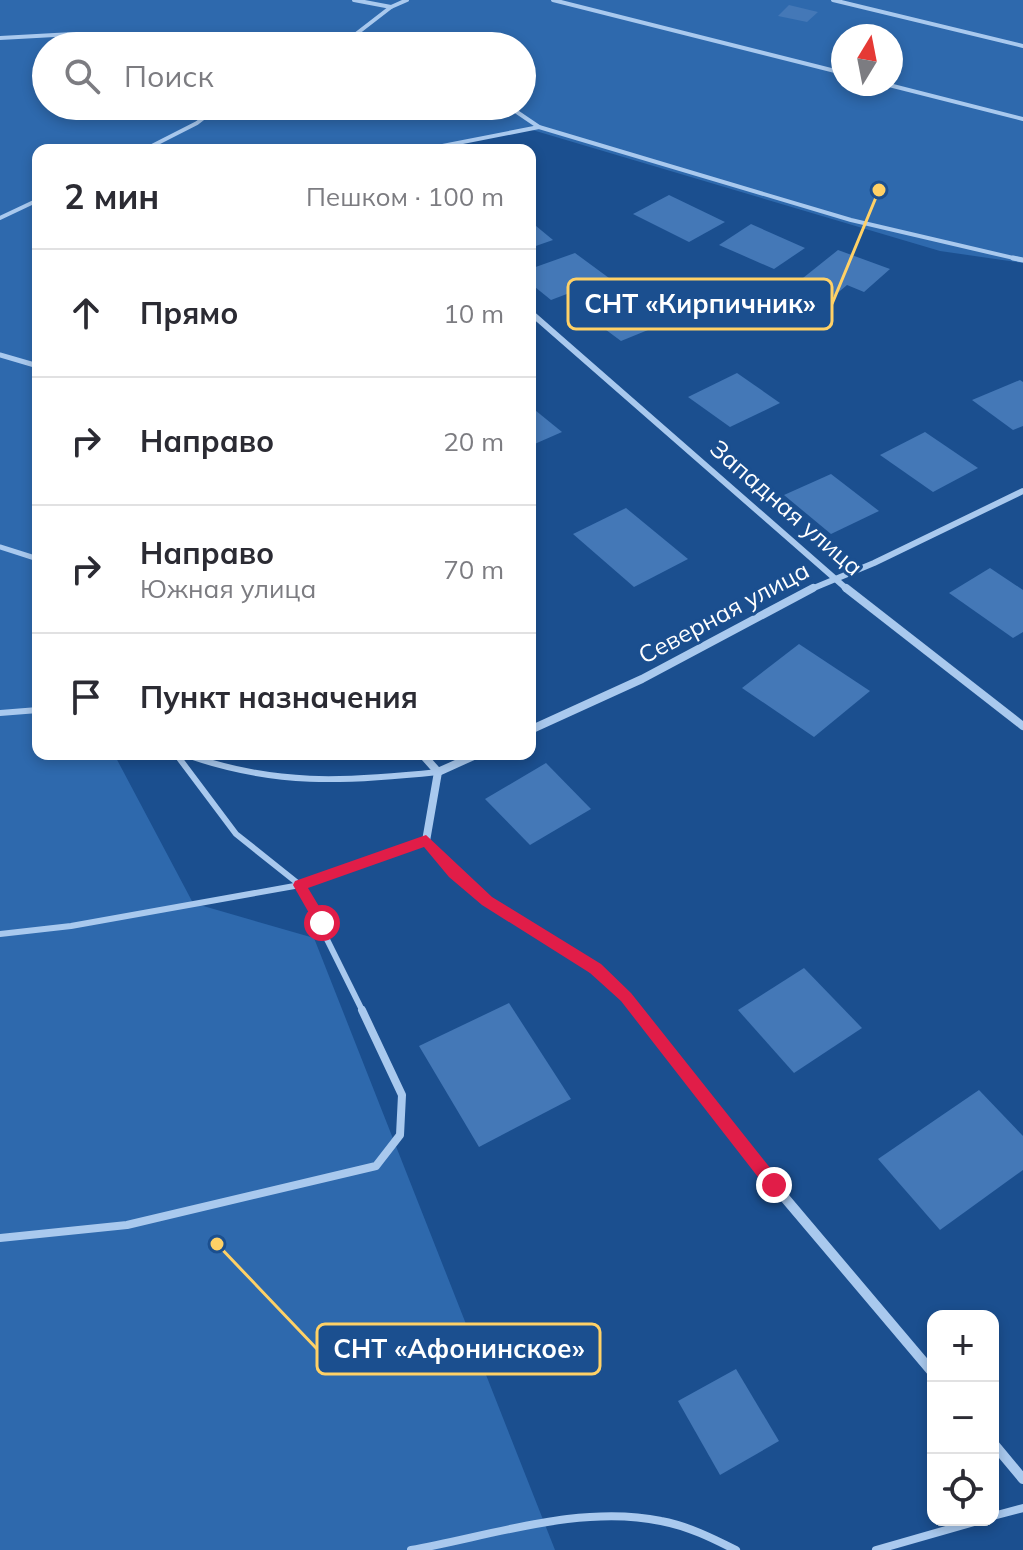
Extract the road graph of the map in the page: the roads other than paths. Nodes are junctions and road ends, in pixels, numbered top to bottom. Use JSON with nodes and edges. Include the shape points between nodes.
{"nodes":[{"id":1,"x":354,"y":0,"type":"edge"},
{"id":2,"x":407,"y":0,"type":"edge"},
{"id":3,"x":553,"y":0,"type":"edge"},
{"id":4,"x":833,"y":0,"type":"edge"},
{"id":5,"x":391,"y":7,"type":"junction"},
{"id":6,"x":359,"y":32,"type":"edge"},
{"id":7,"x":32,"y":36,"type":"edge"},
{"id":8,"x":0,"y":38,"type":"edge"},
{"id":9,"x":1023,"y":46,"type":"edge"},
{"id":10,"x":831,"y":70,"type":"edge"},
{"id":11,"x":903,"y":89,"type":"edge"},
{"id":12,"x":1023,"y":119,"type":"edge"},
{"id":13,"x":201,"y":120,"type":"edge"},
{"id":14,"x":529,"y":120,"type":"edge"},
{"id":15,"x":539,"y":127,"type":"junction"},
{"id":16,"x":156,"y":144,"type":"edge"},
{"id":17,"x":453,"y":144,"type":"edge"},
{"id":18,"x":32,"y":203,"type":"edge"},
{"id":19,"x":0,"y":218,"type":"edge"},
{"id":20,"x":1023,"y":260,"type":"edge"},
{"id":21,"x":536,"y":317,"type":"edge"},
{"id":22,"x":0,"y":355,"type":"edge"},
{"id":23,"x":32,"y":364,"type":"edge"},
{"id":24,"x":1023,"y":491,"type":"edge"},
{"id":25,"x":0,"y":547,"type":"edge"},
{"id":26,"x":32,"y":557,"type":"edge"},
{"id":27,"x":833,"y":578,"type":"junction"},
{"id":28,"x":32,"y":710,"type":"edge"},
{"id":29,"x":0,"y":713,"type":"edge"},
{"id":30,"x":1023,"y":726,"type":"edge"},
{"id":31,"x":536,"y":727,"type":"edge"},
{"id":32,"x":180,"y":760,"type":"edge"},
{"id":33,"x":199,"y":760,"type":"edge"},
{"id":34,"x":427,"y":760,"type":"edge"},
{"id":35,"x":465,"y":760,"type":"edge"},
{"id":36,"x":438,"y":772,"type":"junction"},
{"id":37,"x":426,"y":841,"type":"junction"},
{"id":38,"x":300,"y":885,"type":"junction"},
{"id":39,"x":0,"y":934,"type":"edge"},
{"id":40,"x":0,"y":1238,"type":"edge"},
{"id":41,"x":927,"y":1366,"type":"edge"},
{"id":42,"x":999,"y":1450,"type":"edge"},
{"id":43,"x":1023,"y":1479,"type":"edge"},
{"id":44,"x":1023,"y":1508,"type":"edge"},
{"id":45,"x":999,"y":1514,"type":"edge"},
{"id":46,"x":960,"y":1526,"type":"edge"},
{"id":47,"x":411,"y":1550,"type":"edge"},
{"id":48,"x":736,"y":1550,"type":"edge"},
{"id":49,"x":876,"y":1550,"type":"edge"}],
"edges":[{"from":1,"to":5,"type":"lane"},
{"from":2,"to":5,"type":"lane"},
{"from":3,"to":10,"type":"lane"},
{"from":4,"to":9,"type":"lane"},
{"from":5,"to":6,"type":"lane"},
{"from":7,"to":8,"type":"lane"},
{"from":11,"to":12,"type":"lane"},
{"from":13,"to":16,"type":"lane"},
{"from":14,"to":15,"type":"lane"},
{"from":15,"to":17,"type":"lane"},
{"from":15,"to":20,"type":"lane","via":[[851,220]]},
{"from":18,"to":19,"type":"lane"},
{"from":21,"to":27,"type":"street","name":"Западная улица"},
{"from":22,"to":23,"type":"lane"},
{"from":24,"to":27,"type":"street","name":"Северная улица"},
{"from":25,"to":26,"type":"lane"},
{"from":27,"to":30,"type":"street","name":"Западная улица"},
{"from":27,"to":31,"type":"street","name":"Северная улица","via":[[642,679]]},
{"from":28,"to":29,"type":"lane"},
{"from":32,"to":38,"type":"lane","via":[[236,834]]},
{"from":33,"to":36,"type":"lane","via":[[310,784]]},
{"from":34,"to":36,"type":"street"},
{"from":35,"to":36,"type":"street"},
{"from":36,"to":37,"type":"street"},
{"from":37,"to":38,"type":"lane"},
{"from":37,"to":41,"type":"street","via":[[487,901],[595,969],[626,997],[774,1185]]},
{"from":38,"to":39,"type":"lane"},
{"from":38,"to":40,"type":"lane","via":[[402,1095],[400,1135],[388,1154],[376,1166],[127,1225]]},
{"from":42,"to":43,"type":"street"},
{"from":44,"to":45,"type":"lane"},
{"from":46,"to":49,"type":"lane"},
{"from":47,"to":48,"type":"lane","via":[[589,1520],[649,1519],[693,1530]]}]}
